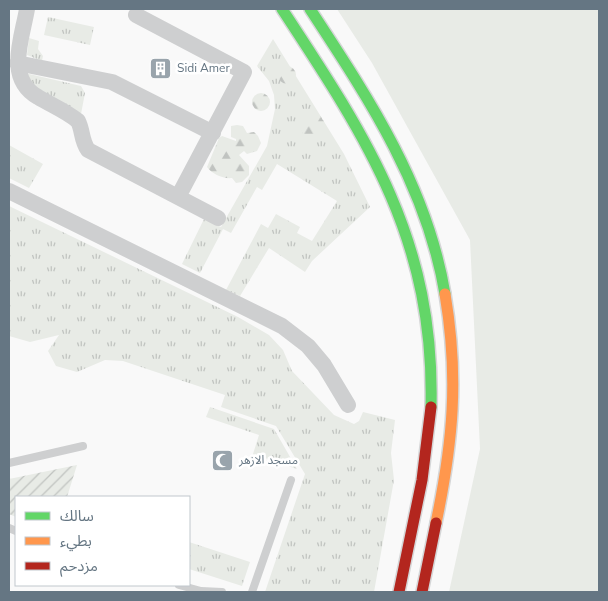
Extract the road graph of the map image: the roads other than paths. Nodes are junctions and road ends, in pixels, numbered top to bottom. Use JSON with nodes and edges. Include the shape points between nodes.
{"nodes":[{"id":1,"x":27,"y":9,"type":"edge"},
{"id":2,"x":282,"y":9,"type":"edge"},
{"id":3,"x":310,"y":9,"type":"edge"},
{"id":4,"x":136,"y":15,"type":"dead end"},
{"id":5,"x":17,"y":64,"type":"junction"},
{"id":6,"x":213,"y":133,"type":"junction"},
{"id":7,"x":9,"y":191,"type":"edge"},
{"id":8,"x":178,"y":197,"type":"junction"},
{"id":9,"x":218,"y":218,"type":"dead end"},
{"id":10,"x":348,"y":405,"type":"dead end"},
{"id":11,"x":82,"y":446,"type":"dead end"},
{"id":12,"x":9,"y":463,"type":"edge"},
{"id":13,"x":291,"y":480,"type":"dead end"},
{"id":14,"x":183,"y":586,"type":"edge"},
{"id":15,"x":222,"y":592,"type":"edge"},
{"id":16,"x":252,"y":592,"type":"edge"},
{"id":17,"x":398,"y":592,"type":"edge"},
{"id":18,"x":422,"y":592,"type":"edge"}],
"edges":[{"from":1,"to":5,"type":"street"},
{"from":2,"to":17,"type":"main road","via":[[373,154],[395,200],[423,295],[432,371],[428,444]]},
{"from":3,"to":18,"type":"main road","via":[[366,96],[409,174],[442,278],[454,369],[454,407],[444,486]]},
{"from":4,"to":6,"type":"street","via":[[244,72]]},
{"from":5,"to":6,"type":"street","via":[[112,82]]},
{"from":5,"to":8,"type":"street","via":[[18,74],[27,91],[78,121],[88,150]]},
{"from":6,"to":8,"type":"street"},
{"from":7,"to":10,"type":"street","via":[[282,326],[308,346],[324,365]]},
{"from":8,"to":9,"type":"street"},
{"from":11,"to":12,"type":"lane"},
{"from":13,"to":16,"type":"lane"},
{"from":14,"to":15,"type":"lane"}]}
